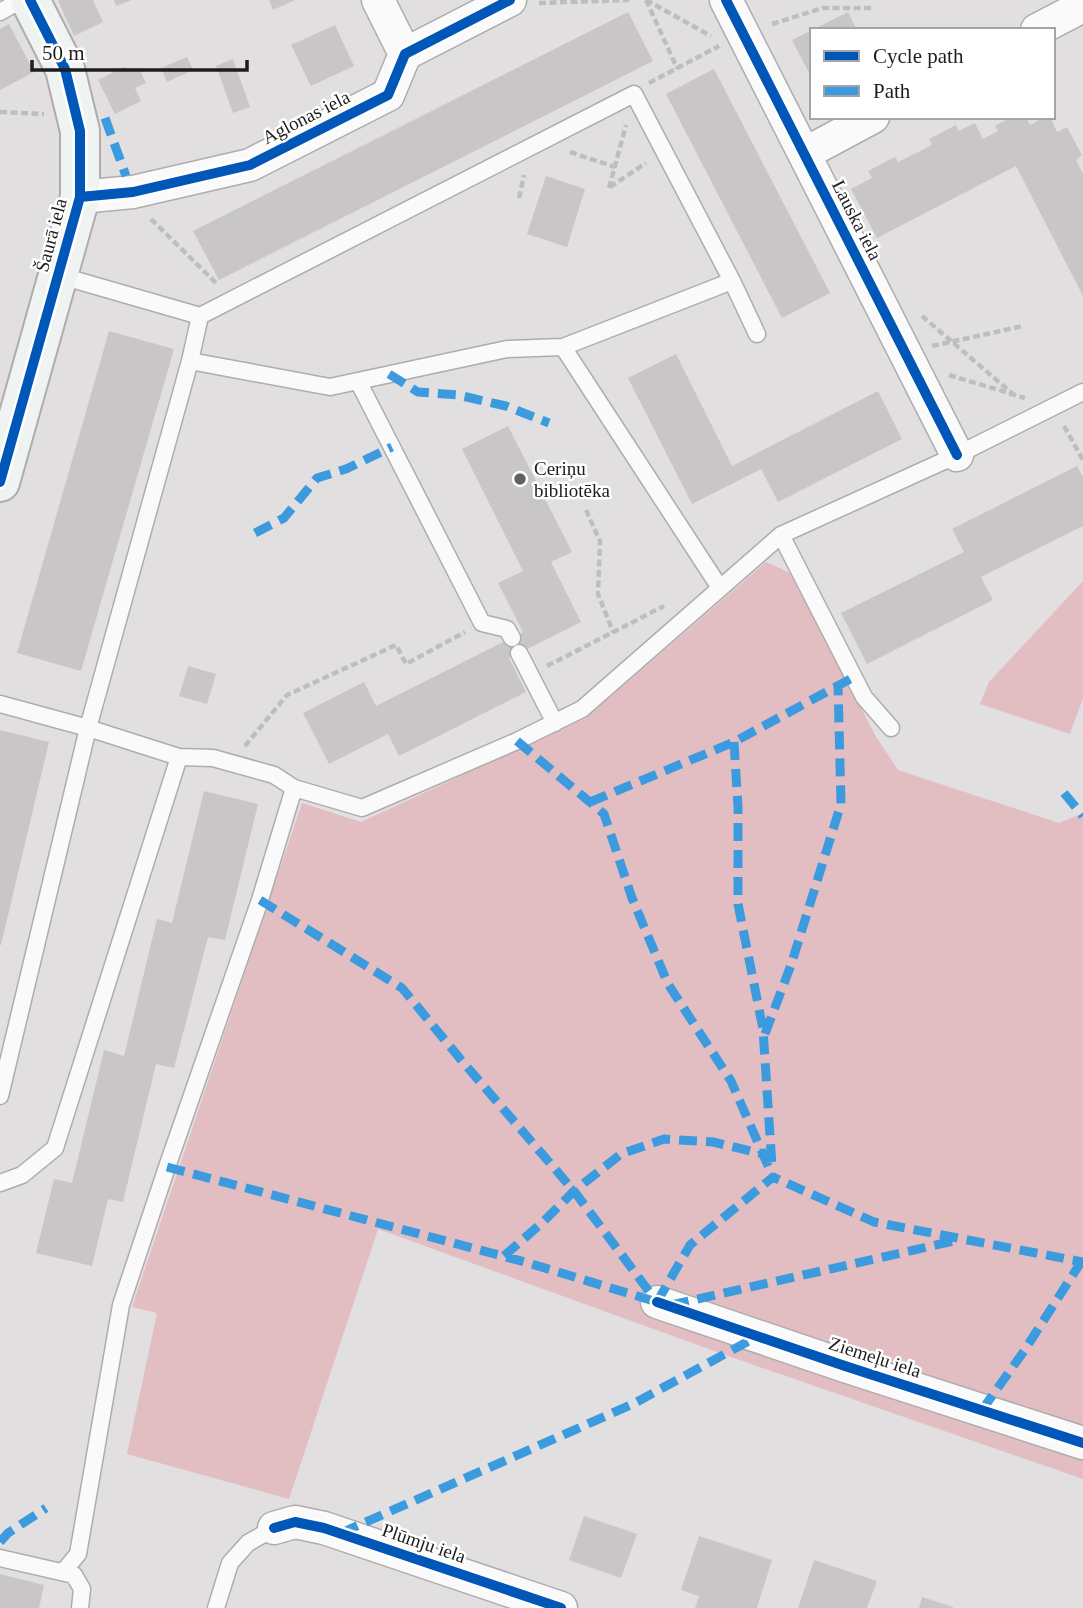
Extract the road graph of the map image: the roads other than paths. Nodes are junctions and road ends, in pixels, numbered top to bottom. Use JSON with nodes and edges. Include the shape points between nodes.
{"nodes":[{"id":1,"x":21,"y":0,"type":"edge"},
{"id":2,"x":30,"y":0,"type":"edge"},
{"id":3,"x":378,"y":0,"type":"edge"},
{"id":4,"x":726,"y":0,"type":"edge"},
{"id":5,"x":507,"y":2,"type":"edge"},
{"id":6,"x":1080,"y":7,"type":"edge"},
{"id":7,"x":0,"y":12,"type":"edge"},
{"id":8,"x":1041,"y":28,"type":"edge"},
{"id":9,"x":405,"y":54,"type":"junction"},
{"id":10,"x":869,"y":119,"type":"edge"},
{"id":11,"x":804,"y":154,"type":"junction"},
{"id":12,"x":80,"y":197,"type":"junction"},
{"id":13,"x":58,"y":275,"type":"junction"},
{"id":14,"x":732,"y":281,"type":"junction"},
{"id":15,"x":200,"y":316,"type":"junction"},
{"id":16,"x":757,"y":334,"type":"dead end"},
{"id":17,"x":563,"y":347,"type":"junction"},
{"id":18,"x":190,"y":361,"type":"junction"},
{"id":19,"x":358,"y":381,"type":"junction"},
{"id":20,"x":1083,"y":392,"type":"edge"},
{"id":21,"x":957,"y":455,"type":"junction"},
{"id":22,"x":0,"y":482,"type":"edge"},
{"id":23,"x":781,"y":535,"type":"junction"},
{"id":24,"x":720,"y":588,"type":"junction"},
{"id":25,"x":512,"y":638,"type":"dead end"},
{"id":26,"x":519,"y":653,"type":"dead end"},
{"id":27,"x":0,"y":704,"type":"edge"},
{"id":28,"x":555,"y":723,"type":"junction"},
{"id":29,"x":88,"y":728,"type":"junction"},
{"id":30,"x":891,"y":728,"type":"dead end"},
{"id":31,"x":179,"y":757,"type":"junction"},
{"id":32,"x":294,"y":788,"type":"junction"},
{"id":33,"x":0,"y":1096,"type":"edge"},
{"id":34,"x":0,"y":1184,"type":"edge"},
{"id":35,"x":657,"y":1302,"type":"dead end"},
{"id":36,"x":1083,"y":1443,"type":"edge"},
{"id":37,"x":274,"y":1528,"type":"joint"},
{"id":38,"x":0,"y":1558,"type":"edge"},
{"id":39,"x":63,"y":1572,"type":"junction"},
{"id":40,"x":80,"y":1608,"type":"edge"},
{"id":41,"x":216,"y":1608,"type":"edge"},
{"id":42,"x":561,"y":1608,"type":"edge"}],
"edges":[{"from":1,"to":7,"type":"lane"},
{"from":2,"to":12,"type":"street","name":"Šaurā iela","via":[[65,69],[80,131]]},
{"from":3,"to":9,"type":"street"},
{"from":4,"to":11,"type":"street","name":"Lauska iela"},
{"from":5,"to":9,"type":"street"},
{"from":6,"to":8,"type":"street"},
{"from":9,"to":12,"type":"street","name":"Aglonas iela","via":[[388,95],[250,166],[133,192]]},
{"from":10,"to":11,"type":"street"},
{"from":11,"to":21,"type":"street","name":"Lauska iela"},
{"from":12,"to":13,"type":"street","name":"Šaurā iela"},
{"from":13,"to":15,"type":"lane"},
{"from":13,"to":22,"type":"street","name":"Šaurā iela"},
{"from":14,"to":15,"type":"lane","via":[[634,93]]},
{"from":14,"to":16,"type":"lane"},
{"from":14,"to":17,"type":"lane"},
{"from":15,"to":18,"type":"lane"},
{"from":17,"to":19,"type":"lane","via":[[507,349]]},
{"from":17,"to":24,"type":"lane"},
{"from":18,"to":19,"type":"lane","via":[[330,387]]},
{"from":18,"to":29,"type":"lane"},
{"from":19,"to":25,"type":"lane","via":[[482,623],[507,629]]},
{"from":20,"to":21,"type":"lane"},
{"from":21,"to":23,"type":"lane"},
{"from":23,"to":24,"type":"lane"},
{"from":23,"to":30,"type":"lane","via":[[864,696]]},
{"from":24,"to":28,"type":"lane","via":[[583,709]]},
{"from":26,"to":28,"type":"lane"},
{"from":27,"to":29,"type":"lane"},
{"from":28,"to":32,"type":"lane","via":[[362,808]]},
{"from":29,"to":31,"type":"lane"},
{"from":29,"to":33,"type":"lane"},
{"from":31,"to":32,"type":"lane","via":[[214,758],[274,775]]},
{"from":31,"to":34,"type":"lane","via":[[55,1148],[22,1175]]},
{"from":32,"to":39,"type":"lane","via":[[121,1305],[78,1554]]},
{"from":35,"to":36,"type":"street","name":"Ziemeļu iela"},
{"from":37,"to":41,"type":"lane","via":[[248,1543],[230,1563]]},
{"from":37,"to":42,"type":"street","name":"Plūmju iela","via":[[295,1522],[324,1528]]},
{"from":38,"to":39,"type":"lane"},
{"from":39,"to":40,"type":"lane","via":[[74,1575],[82,1589]]}]}
